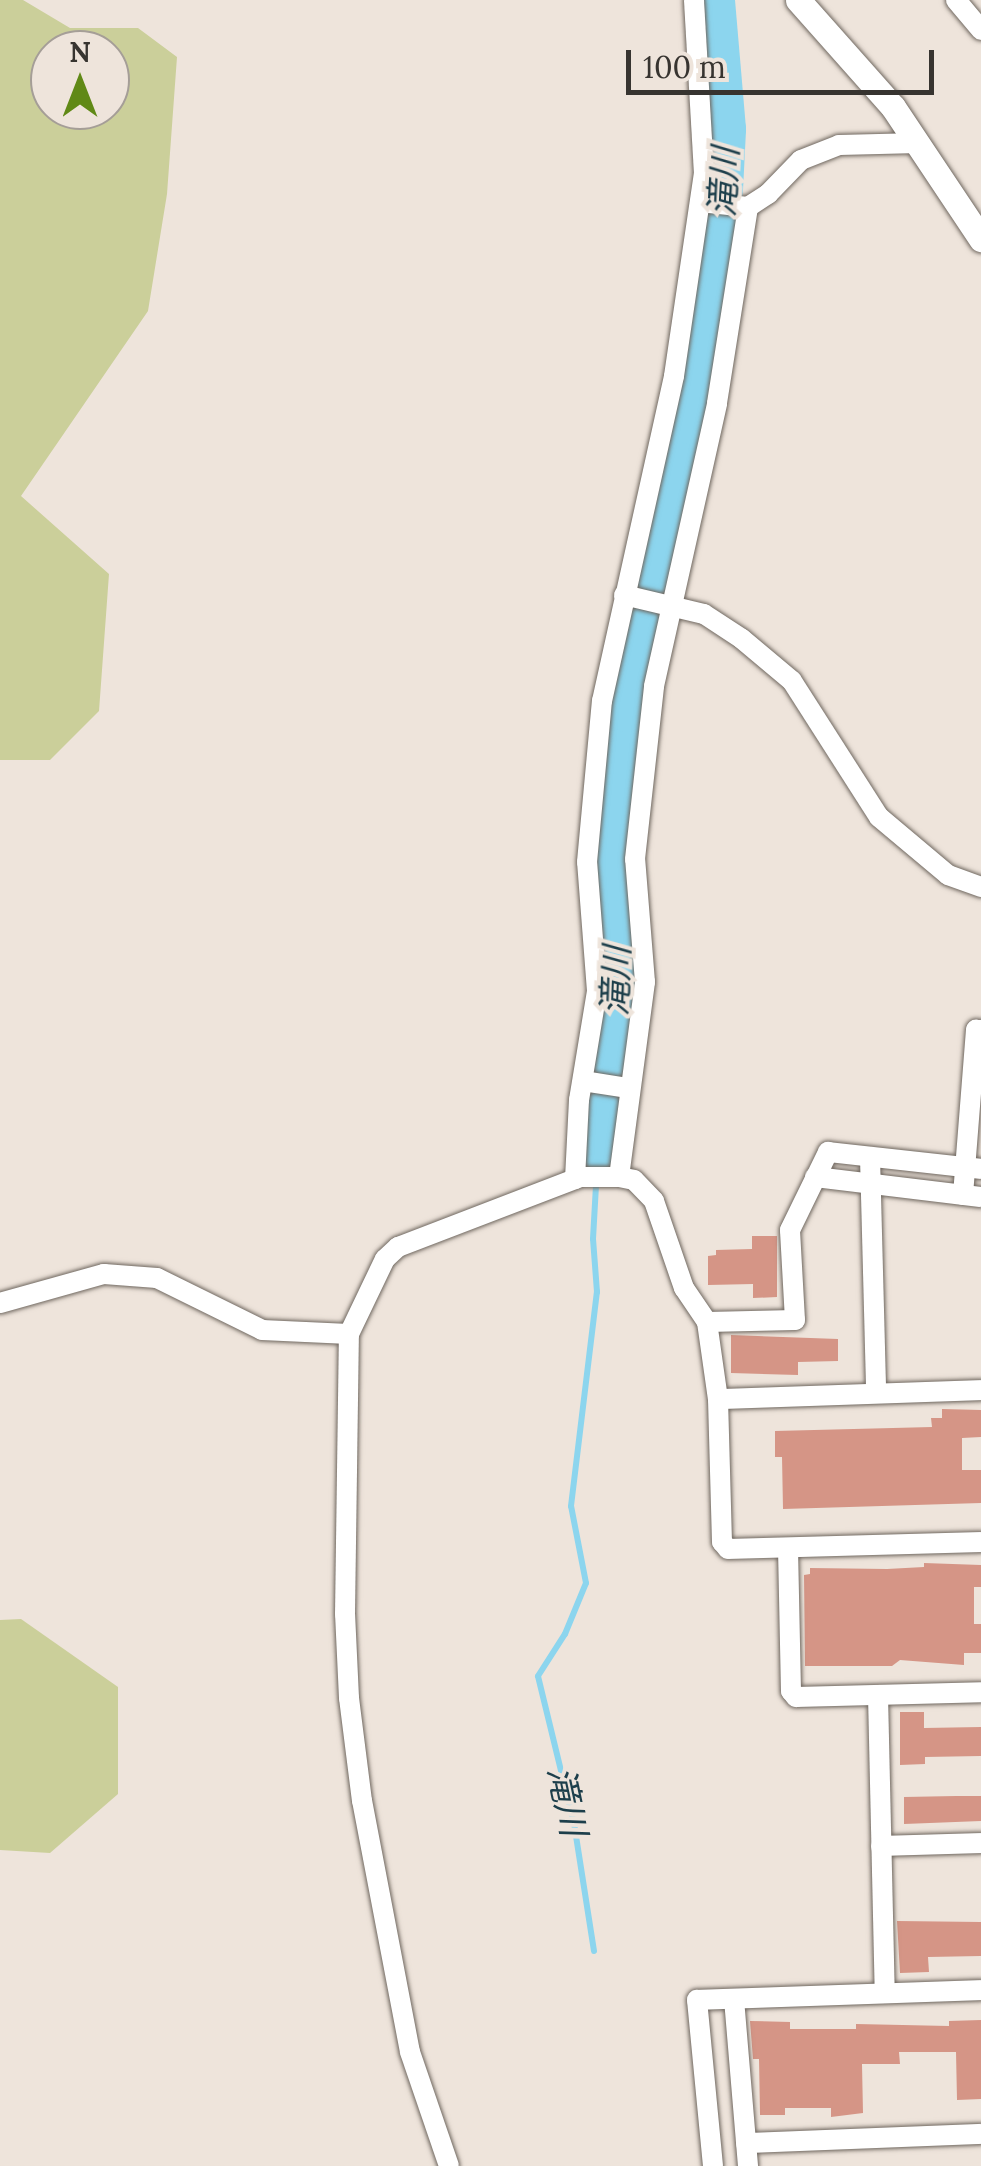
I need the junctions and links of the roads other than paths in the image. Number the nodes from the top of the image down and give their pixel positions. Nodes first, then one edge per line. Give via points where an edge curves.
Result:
1 (694, 0) edge
2 (956, 0) edge
3 (804, 2) edge
4 (981, 30) edge
5 (919, 143) junction
6 (700, 202) junction
7 (748, 207) junction
8 (981, 239) edge
9 (624, 595) junction
10 (672, 606) junction
11 (981, 887) edge
12 (979, 1024) edge
13 (582, 1081) junction
14 (628, 1088) junction
15 (870, 1157) junction
16 (973, 1168) edge
17 (582, 1176) junction
18 (620, 1176) junction
19 (815, 1177) junction
20 (870, 1184) junction
21 (972, 1196) edge
22 (0, 1303) edge
23 (707, 1322) junction
24 (349, 1334) junction
25 (981, 1390) edge
26 (876, 1392) junction
27 (718, 1399) junction
28 (981, 1542) edge
29 (788, 1548) junction
30 (981, 1692) edge
31 (878, 1695) junction
32 (981, 1843) edge
33 (881, 1846) junction
34 (981, 1990) edge
35 (885, 1993) junction
36 (734, 2000) junction
37 (981, 2134) edge
38 (746, 2142) junction
39 (449, 2166) edge
40 (713, 2166) edge
41 (748, 2166) edge

1 - 6 street via 704,141
2 - 4 street
3 - 5 street
5 - 7 street via 818,151
5 - 8 street
6 - 7 street
6 - 9 street via 672,390
7 - 10 street via 717,403
9 - 10 street
9 - 13 street via 602,701 587,862 598,992
10 - 11 street via 730,630 792,681 879,817 948,875
10 - 14 street via 654,686 635,859 645,982
12 - 16 street
13 - 14 street
13 - 17 street
14 - 18 street
15 - 16 street
15 - 19 street via 828,1152
15 - 20 street
16 - 21 street
17 - 18 street
17 - 24 street via 398,1248 376,1276
18 - 23 street via 634,1180 654,1201 684,1288
19 - 20 street
19 - 23 street via 790,1230 795,1320
20 - 21 street
20 - 26 street
22 - 24 street via 104,1274 157,1278 262,1330
23 - 27 street
24 - 39 street via 349,1698 410,2052
25 - 26 street
26 - 27 street
27 - 29 street via 722,1542 728,1549
28 - 29 street
29 - 31 street via 791,1690 796,1698
30 - 31 street
31 - 33 street
32 - 33 street
33 - 35 street
34 - 35 street
35 - 36 street
36 - 38 street
36 - 40 street via 697,2000
37 - 38 street
38 - 41 street

